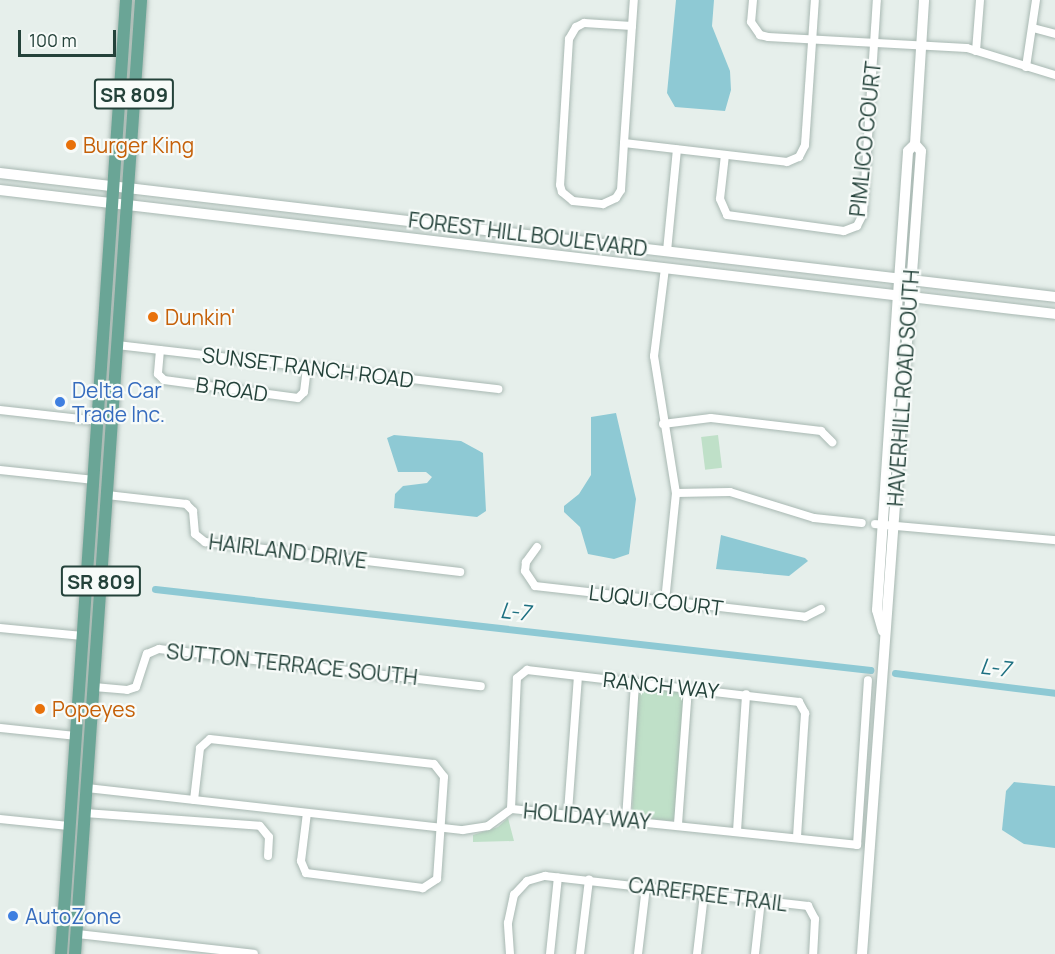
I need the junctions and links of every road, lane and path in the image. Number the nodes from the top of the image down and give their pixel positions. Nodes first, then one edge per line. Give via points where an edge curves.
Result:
1 (126, 0) edge
2 (634, 0) edge
3 (753, 0) edge
4 (815, 0) edge
5 (877, 0) edge
6 (924, 0) edge
7 (980, 0) edge
8 (1036, 0) edge
9 (139, 4) edge
10 (632, 26) junction
11 (1033, 28) junction
12 (1055, 34) edge
13 (812, 39) junction
14 (874, 42) junction
15 (921, 45) junction
16 (976, 51) junction
17 (1026, 67) junction
18 (1055, 75) edge
19 (624, 143) junction
20 (915, 144) junction
21 (677, 149) junction
22 (725, 154) junction
23 (0, 173) edge
24 (114, 186) junction
25 (128, 188) junction
26 (0, 190) edge
27 (113, 202) junction
28 (127, 204) junction
29 (326, 210) junction
30 (303, 224) junction
31 (446, 224) junction
32 (470, 227) junction
33 (425, 238) junction
34 (447, 240) junction
35 (668, 251) junction
36 (704, 255) junction
37 (629, 263) junction
38 (665, 268) junction
39 (899, 276) junction
40 (911, 278) junction
41 (898, 295) junction
42 (910, 296) junction
43 (1055, 297) edge
44 (1055, 314) edge
45 (117, 345) junction
46 (160, 350) junction
47 (308, 367) junction
48 (498, 389) dead end
49 (0, 410) edge
50 (663, 424) junction
51 (98, 425) junction
52 (832, 442) dead end
53 (0, 470) edge
54 (94, 480) junction
55 (676, 493) junction
56 (107, 495) junction
57 (862, 523) dead end
58 (884, 524) junction
59 (1055, 540) edge
60 (537, 547) dead end
61 (88, 567) junction
62 (460, 572) dead end
63 (665, 601) junction
64 (821, 609) dead end
65 (0, 628) edge
66 (83, 636) junction
67 (97, 640) junction
68 (81, 675) junction
69 (578, 675) junction
70 (868, 680) dead end
71 (635, 682) junction
72 (481, 686) dead end
73 (94, 687) junction
74 (688, 688) junction
75 (746, 694) junction
76 (0, 728) edge
77 (76, 736) junction
78 (90, 737) junction
79 (87, 785) junction
80 (194, 801) junction
81 (511, 809) junction
82 (568, 812) junction
83 (85, 813) junction
84 (307, 813) junction
85 (0, 819) edge
86 (626, 819) junction
87 (678, 824) junction
88 (69, 826) junction
89 (442, 828) junction
90 (737, 831) junction
91 (797, 838) junction
92 (68, 844) junction
93 (268, 856) dead end
94 (558, 877) junction
95 (589, 880) junction
96 (646, 887) junction
97 (704, 894) junction
98 (761, 900) junction
99 (77, 934) junction
100 (62, 949) edge
101 (70, 954) edge
102 (75, 954) edge
103 (254, 954) edge
104 (510, 954) edge
105 (550, 954) edge
106 (555, 954) edge
107 (580, 954) edge
108 (638, 954) edge
109 (697, 954) edge
110 (755, 954) edge
111 (813, 954) edge
112 (862, 954) edge

1 - 24 main road, SR 809
2 - 10 street
3 - 13 street via 751,22 760,35
4 - 13 street
5 - 14 street, PIMLICO COURT
6 - 15 main road, HAVERHILL ROAD SOUTH
7 - 16 street
8 - 11 street
9 - 25 main road, SR 809
10 - 19 street
10 - 19 street via 584,23 576,27 569,39 562,192 573,201 603,204 616,198 621,190
11 - 12 street
11 - 17 street
13 - 14 street
13 - 22 street via 802,154 787,162
14 - 15 street
14 - 22 street, PIMLICO COURT via 863,214 857,226 844,231 727,215 720,204
15 - 16 street
15 - 20 main road, HAVERHILL ROAD SOUTH
16 - 17 street
17 - 18 street
19 - 21 street
20 - 39 main road, HAVERHILL ROAD SOUTH via 908,151
20 - 40 main road, HAVERHILL ROAD SOUTH via 921,151
21 - 22 street
21 - 35 street
23 - 24 main road, FOREST HILL BOULEVARD
24 - 25 main road, FOREST HILL BOULEVARD
24 - 27 main road, SR 809
25 - 28 main road, SR 809
25 - 29 main road, FOREST HILL BOULEVARD
26 - 27 main road, FOREST HILL BOULEVARD
27 - 28 main road, FOREST HILL BOULEVARD
27 - 51 main road, SR 809
28 - 30 main road, FOREST HILL BOULEVARD
28 - 45 main road, SR 809
29 - 30 main road
29 - 31 main road, FOREST HILL BOULEVARD
30 - 33 main road, FOREST HILL BOULEVARD
31 - 32 main road, FOREST HILL BOULEVARD
31 - 33 main road
32 - 34 main road
32 - 35 main road, FOREST HILL BOULEVARD
33 - 34 main road, FOREST HILL BOULEVARD
34 - 37 main road, FOREST HILL BOULEVARD
35 - 36 main road, FOREST HILL BOULEVARD
35 - 37 main road via 648,261
36 - 38 main road via 676,260
36 - 39 main road, FOREST HILL BOULEVARD
37 - 38 main road, FOREST HILL BOULEVARD
38 - 41 main road, FOREST HILL BOULEVARD
38 - 50 street via 654,356
39 - 40 main road, FOREST HILL BOULEVARD
39 - 41 main road, HAVERHILL ROAD SOUTH
40 - 42 main road, HAVERHILL ROAD SOUTH
40 - 43 main road, FOREST HILL BOULEVARD
41 - 42 main road, FOREST HILL BOULEVARD
41 - 58 main road, HAVERHILL ROAD SOUTH
42 - 44 main road, FOREST HILL BOULEVARD
42 - 58 main road, HAVERHILL ROAD SOUTH
45 - 46 street, SUNSET RANCH ROAD
45 - 56 main road, SR 809
46 - 47 street, SUNSET RANCH ROAD
46 - 47 street, B ROAD via 158,374 164,380 298,398 304,392
47 - 48 street, SUNSET RANCH ROAD
49 - 51 street
50 - 52 street via 711,418 821,431
50 - 55 street
51 - 54 main road, SR 809
51 - 56 main road via 102,452 100,483
53 - 54 street
54 - 61 main road, SR 809
55 - 57 street via 730,492 814,518
55 - 63 street
56 - 62 street, HAIRLAND DRIVE via 186,504 193,511 195,534 205,542
56 - 67 main road, SR 809
58 - 59 street
58 - 112 main road, HAVERHILL ROAD SOUTH via 877,610 883,633
60 - 63 street, LUQUI COURT via 526,562 526,575 535,586
61 - 66 main road, SR 809
61 - 67 main road via 95,577 92,633
63 - 64 street, LUQUI COURT via 805,618
65 - 66 street
66 - 68 main road, SR 809
67 - 73 main road, SR 809
68 - 77 main road, SR 809
68 - 78 main road via 86,688 83,728
69 - 71 street, RANCH WAY
69 - 81 street, RANCH WAY via 527,670 519,675
69 - 82 street
70 - 91 street, HOLIDAY WAY via 857,845
71 - 74 street, RANCH WAY
71 - 86 street
72 - 73 street, SUTTON TERRACE SOUTH via 159,649 147,654 136,687
73 - 78 main road, SR 809
74 - 75 street, RANCH WAY
74 - 87 street
75 - 90 street
75 - 91 street, RANCH WAY via 795,700 803,705
76 - 77 street
77 - 79 main road via 84,745
77 - 88 main road, SR 809
78 - 79 main road, SR 809
79 - 80 street, HOLIDAY WAY
79 - 83 main road, SR 809
80 - 84 street, HOLIDAY WAY
80 - 89 street via 202,744 214,739 434,764 443,773
81 - 82 street, HOLIDAY WAY
81 - 89 street, HOLIDAY WAY via 478,829
82 - 86 street, HOLIDAY WAY
83 - 93 street via 260,826 269,837
83 - 99 main road, SR 809
84 - 89 street, HOLIDAY WAY
84 - 89 street via 301,861 306,873 423,888 437,879
85 - 88 street
86 - 87 street, HOLIDAY WAY
87 - 90 street, HOLIDAY WAY
88 - 92 main road, SR 809
90 - 91 street, HOLIDAY WAY
92 - 99 main road via 73,860 69,923
92 - 100 main road, SR 809
94 - 95 street, CAREFREE TRAIL
94 - 104 street, CAREFREE TRAIL via 536,877 517,891 508,923
94 - 105 street
95 - 96 street, CAREFREE TRAIL
95 - 107 street
96 - 97 street, CAREFREE TRAIL
96 - 108 street
97 - 98 street, CAREFREE TRAIL
97 - 109 street
98 - 110 street
98 - 111 street, CAREFREE TRAIL via 811,909 815,919
99 - 102 main road, SR 809
99 - 103 street
100 - 101 main road
105 - 106 street

